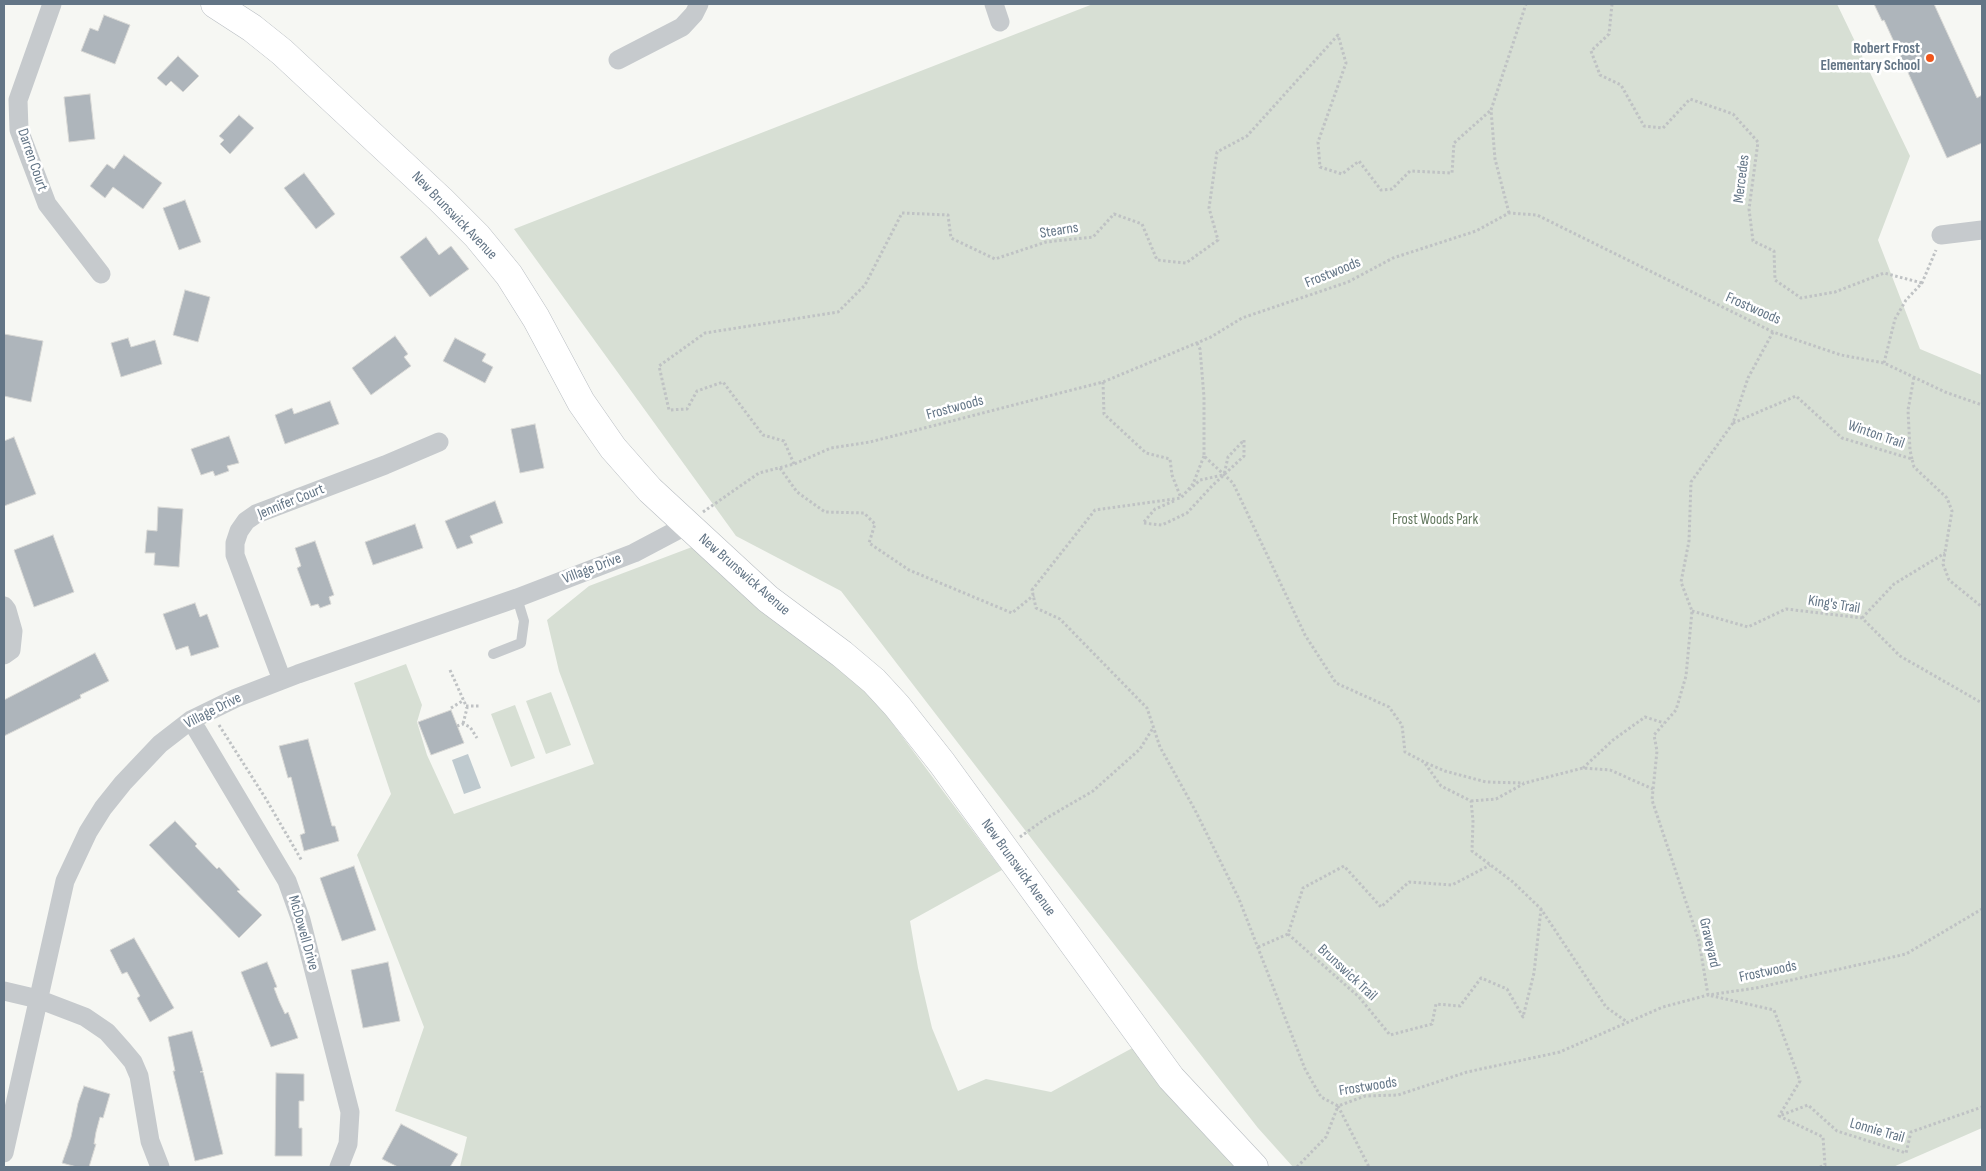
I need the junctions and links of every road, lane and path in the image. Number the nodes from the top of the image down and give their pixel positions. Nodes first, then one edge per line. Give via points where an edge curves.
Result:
1 (52, 4) edge
2 (215, 4) edge
3 (700, 4) edge
4 (994, 4) edge
5 (1526, 4) edge
6 (1612, 4) edge
7 (1000, 22) dead end
8 (618, 60) dead end
9 (1491, 110) junction
10 (1509, 213) junction
11 (1982, 230) edge
12 (1941, 236) joint
13 (101, 274) dead end
14 (1922, 284) junction
15 (1773, 332) junction
16 (1197, 343) junction
17 (1884, 363) junction
18 (1914, 377) junction
19 (1103, 382) junction
20 (1982, 405) edge
21 (1733, 423) junction
22 (439, 442) dead end
23 (1204, 456) junction
24 (1912, 459) junction
25 (794, 464) junction
26 (780, 468) junction
27 (1224, 474) junction
28 (1181, 498) junction
29 (687, 525) junction
30 (1945, 553) junction
31 (1034, 595) junction
32 (517, 598) junction
33 (4, 606) edge
34 (1982, 607) edge
35 (1692, 611) junction
36 (1862, 618) junction
37 (493, 654) dead end
38 (4, 655) edge
39 (450, 670) dead end
40 (282, 680) junction
41 (464, 700) junction
42 (1982, 703) edge
43 (466, 706) junction
44 (481, 706) dead end
45 (451, 708) dead end
46 (192, 720) junction
47 (218, 722) dead end
48 (1664, 723) junction
49 (463, 724) junction
50 (457, 726) dead end
51 (1154, 728) junction
52 (477, 738) dead end
53 (1424, 762) junction
54 (1583, 768) junction
55 (1524, 783) junction
56 (1654, 789) junction
57 (1471, 801) junction
58 (1008, 854) junction
59 (302, 861) dead end
60 (1490, 865) junction
61 (1541, 909) junction
62 (1982, 909) edge
63 (1288, 934) junction
64 (1258, 947) junction
65 (4, 991) edge
66 (1708, 994) junction
67 (38, 999) junction
68 (1628, 1022) junction
69 (1338, 1106) junction
70 (1982, 1107) edge
71 (1779, 1116) junction
72 (4, 1154) edge
73 (160, 1167) edge
74 (339, 1167) edge
75 (1254, 1167) edge
76 (1297, 1167) edge
77 (1369, 1167) edge
78 (1820, 1167) edge

1 - 13 street, Darren Court via 18,100 19,130 47,204
2 - 29 street, New Brunswick Avenue via 282,52 477,236 531,310 581,402 613,448
3 - 8 street via 682,27
4 - 7 street
5 - 9 path
6 - 14 path, Mercedes via 1609,34 1591,51 1600,75 1621,85 1644,126 1663,128 1690,99 1733,114 1758,142 1749,209 1753,241 1774,251 1775,280 1801,298 1835,292 1884,273
9 - 10 path via 1496,159
9 - 25 path, Stearns via 1454,144 1452,173 1410,171 1392,189 1381,190 1359,161 1342,174 1320,167 1318,142 1346,63 1338,35 1246,136 1217,152 1209,208 1218,240 1186,263 1157,260 1142,224 1114,214 1093,237 1046,242 995,259 951,238 948,216 902,213 865,285 838,312 705,334 659,366 670,410 687,409 697,391 723,382 764,435 784,441
10 - 15 path, Frostwoods via 1536,215
10 - 16 path, Frostwoods via 1476,231 1393,258 1348,282 1242,318
11 - 12 street
12 - 14 path
14 - 17 path via 1906,300 1895,319
15 - 17 path, Frostwoods via 1841,355
15 - 21 path via 1748,378
16 - 19 path, Frostwoods
16 - 23 path via 1204,397
17 - 18 path, Frostwoods
18 - 20 path, Frostwoods
18 - 24 path via 1908,410
19 - 25 path, Frostwoods via 870,442 831,448
19 - 28 path via 1104,414 1146,453 1170,459
21 - 24 path, Winton Trail via 1796,396 1842,438
21 - 35 path via 1691,482 1688,540 1681,582
22 - 40 street, Jennifer Court via 256,514 238,531 235,555
23 - 27 path
23 - 28 path via 1192,484
24 - 30 path, Winton Trail via 1914,467 1947,498 1952,511
25 - 26 path, Frostwoods
26 - 29 path, Frostwoods via 760,473 712,504
26 - 31 path via 797,492 824,512 864,513 875,524 869,544 910,570 1012,613
27 - 27 path via 1244,456 1244,440 1228,457
27 - 28 path via 1200,480
27 - 28 path via 1188,513 1162,525 1143,523 1155,509
27 - 53 path via 1233,483 1305,635 1336,683 1389,707 1402,725 1405,752
28 - 31 path, Frostwoods via 1095,510 1032,590
29 - 32 street, Village Drive via 634,553
29 - 58 street, New Brunswick Avenue via 768,599 874,681 942,763
30 - 34 path, Winton Trail via 1944,564 1949,580
30 - 36 path via 1894,584
31 - 51 path, Frostwoods via 1036,608 1060,618 1147,708
32 - 37 lane via 524,621 522,643
32 - 40 street, Village Drive
33 - 38 street via 13,632 11,650
35 - 36 path, King's Trail via 1748,627 1786,609
35 - 48 path, Graveyard via 1686,676 1676,710
36 - 42 path, King's Trail via 1900,656
39 - 41 path
40 - 46 street, Village Drive
41 - 43 path
41 - 45 path
43 - 44 path
43 - 49 path
46 - 67 street, Village Drive via 142,761 103,808 88,832 65,881
46 - 74 street, McDowell Drive via 287,881 301,920 350,1112 348,1144
47 - 59 path
48 - 54 path via 1646,717
48 - 56 path, Graveyard via 1654,735 1657,751
49 - 50 path
49 - 52 path via 470,726
51 - 58 path via 1140,749 1093,791 1018,838
51 - 64 path, Frostwoods via 1160,747 1239,899
53 - 55 path via 1486,782
53 - 57 path via 1440,786
54 - 55 path
54 - 56 path via 1610,770
55 - 57 path via 1496,799
56 - 66 path, Graveyard via 1652,800 1699,941
57 - 60 path via 1472,851
58 - 75 street, New Brunswick Avenue via 1171,1078
60 - 61 path
60 - 63 path via 1452,885 1409,882 1381,907 1344,866 1303,888
61 - 63 path, Brunswick Trail via 1534,973 1523,1017 1507,989 1481,978 1460,1006 1436,1004 1432,1024 1390,1035 1359,997
61 - 68 path via 1606,1007
62 - 66 path, Frostwoods via 1906,954 1756,988
63 - 64 path
64 - 69 path, Frostwoods via 1305,1069 1321,1097
65 - 67 street
66 - 68 path, Frostwoods via 1663,1007
66 - 71 path via 1774,1010 1800,1081
67 - 72 street, Village Drive
67 - 73 street via 85,1017 107,1032 132,1062 139,1076 150,1140
68 - 69 path, Frostwoods via 1560,1052 1467,1072 1398,1095 1365,1096
69 - 76 path via 1326,1137
69 - 77 path
70 - 71 path, Lonnie Trail via 1911,1132 1906,1154 1836,1131 1808,1106
71 - 78 path via 1824,1137 1825,1165

